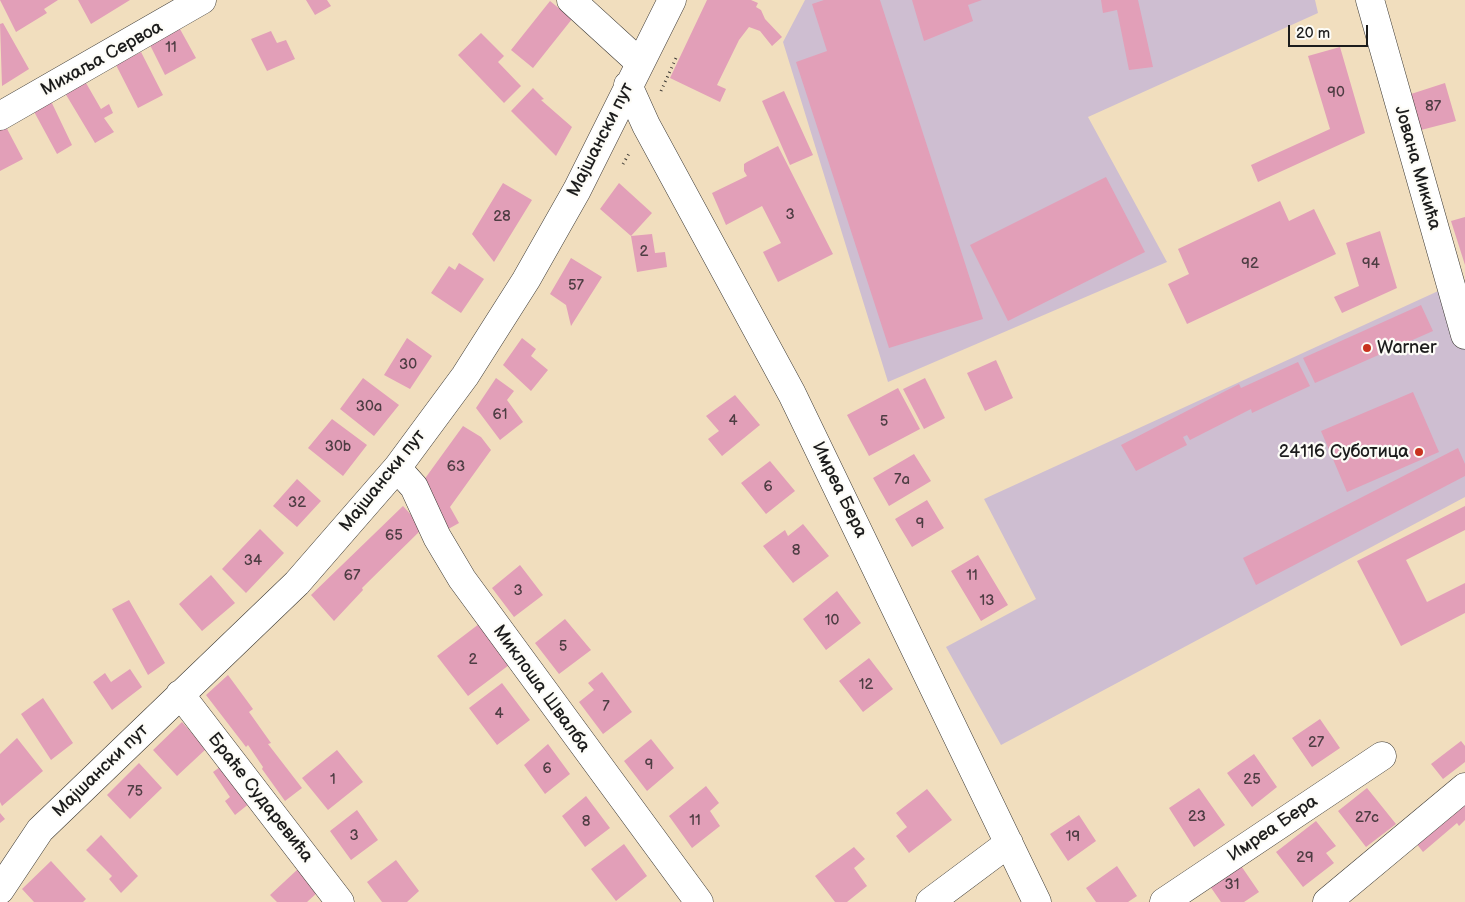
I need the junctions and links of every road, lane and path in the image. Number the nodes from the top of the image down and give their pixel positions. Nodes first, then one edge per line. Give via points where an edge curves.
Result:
1 (202, 0) edge
2 (571, 0) edge
3 (672, 0) edge
4 (1370, 0) edge
5 (634, 74) junction
6 (0, 116) edge
7 (1465, 335) edge
8 (397, 468) junction
9 (180, 694) junction
10 (1382, 756) dead end
11 (1465, 787) edge
12 (40, 830) junction
13 (1009, 843) junction
14 (0, 855) edge
15 (0, 890) edge
16 (340, 902) edge
17 (700, 902) edge
18 (930, 902) edge
19 (1037, 902) edge
20 (1164, 902) edge
21 (1327, 902) edge

1 - 6 street, Михаља Сервоа
2 - 5 street
3 - 5 street, Мајшански пут
4 - 7 street, Јована Микића
5 - 8 street, Мајшански пут via 577,190 526,280 465,376
5 - 13 street, Имреа Бера via 646,125 792,394
8 - 9 street, Мајшански пут via 297,583
8 - 17 street, Миклоша Швалба via 414,487 437,537 462,579
9 - 12 street, Мајшански пут
9 - 16 street, Браће Сударевића
10 - 20 street, Имреа Бера
11 - 21 street
12 - 14 street
12 - 15 street, Мајшански пут
13 - 18 street
13 - 19 street, Имреа Бера

